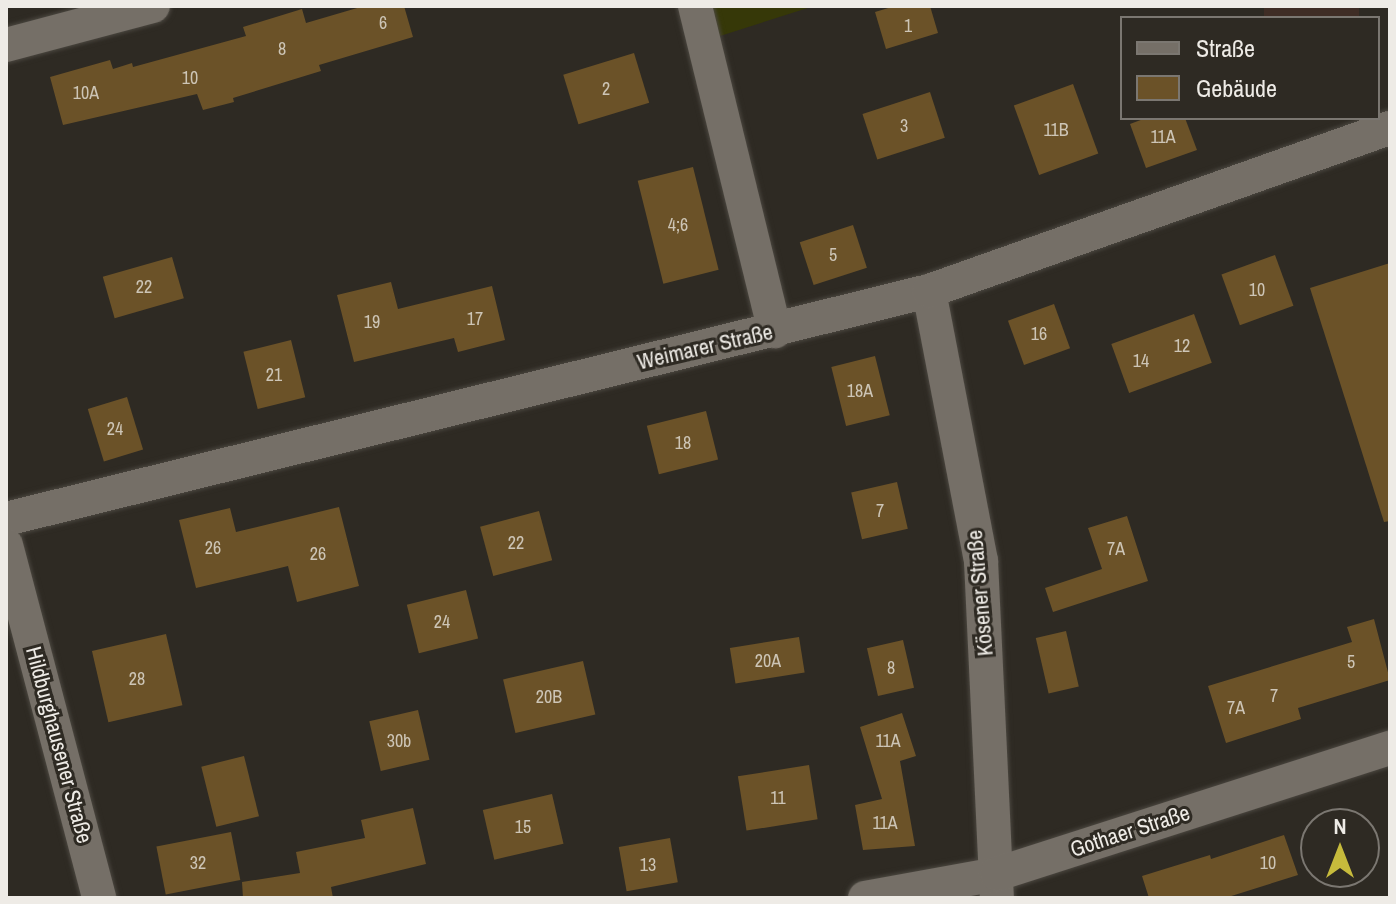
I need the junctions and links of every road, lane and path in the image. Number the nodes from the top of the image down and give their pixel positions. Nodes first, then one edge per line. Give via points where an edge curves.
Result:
1 (153, 6) edge
2 (695, 6) edge
3 (6, 45) edge
4 (1390, 128) edge
5 (929, 291) junction
6 (775, 331) junction
7 (6, 519) edge
8 (6, 545) edge
9 (1390, 748) edge
10 (997, 886) edge
11 (99, 898) edge
12 (865, 898) edge

1 - 3 street
2 - 6 street
4 - 5 street, Weimarer Straße
5 - 6 street, Weimarer Straße
5 - 10 street, Kösener Straße via 981,561
6 - 7 street, Weimarer Straße
8 - 11 street, Hildburghausener Straße
9 - 10 street, Gothaer Straße
10 - 12 street, Gothaer Straße

